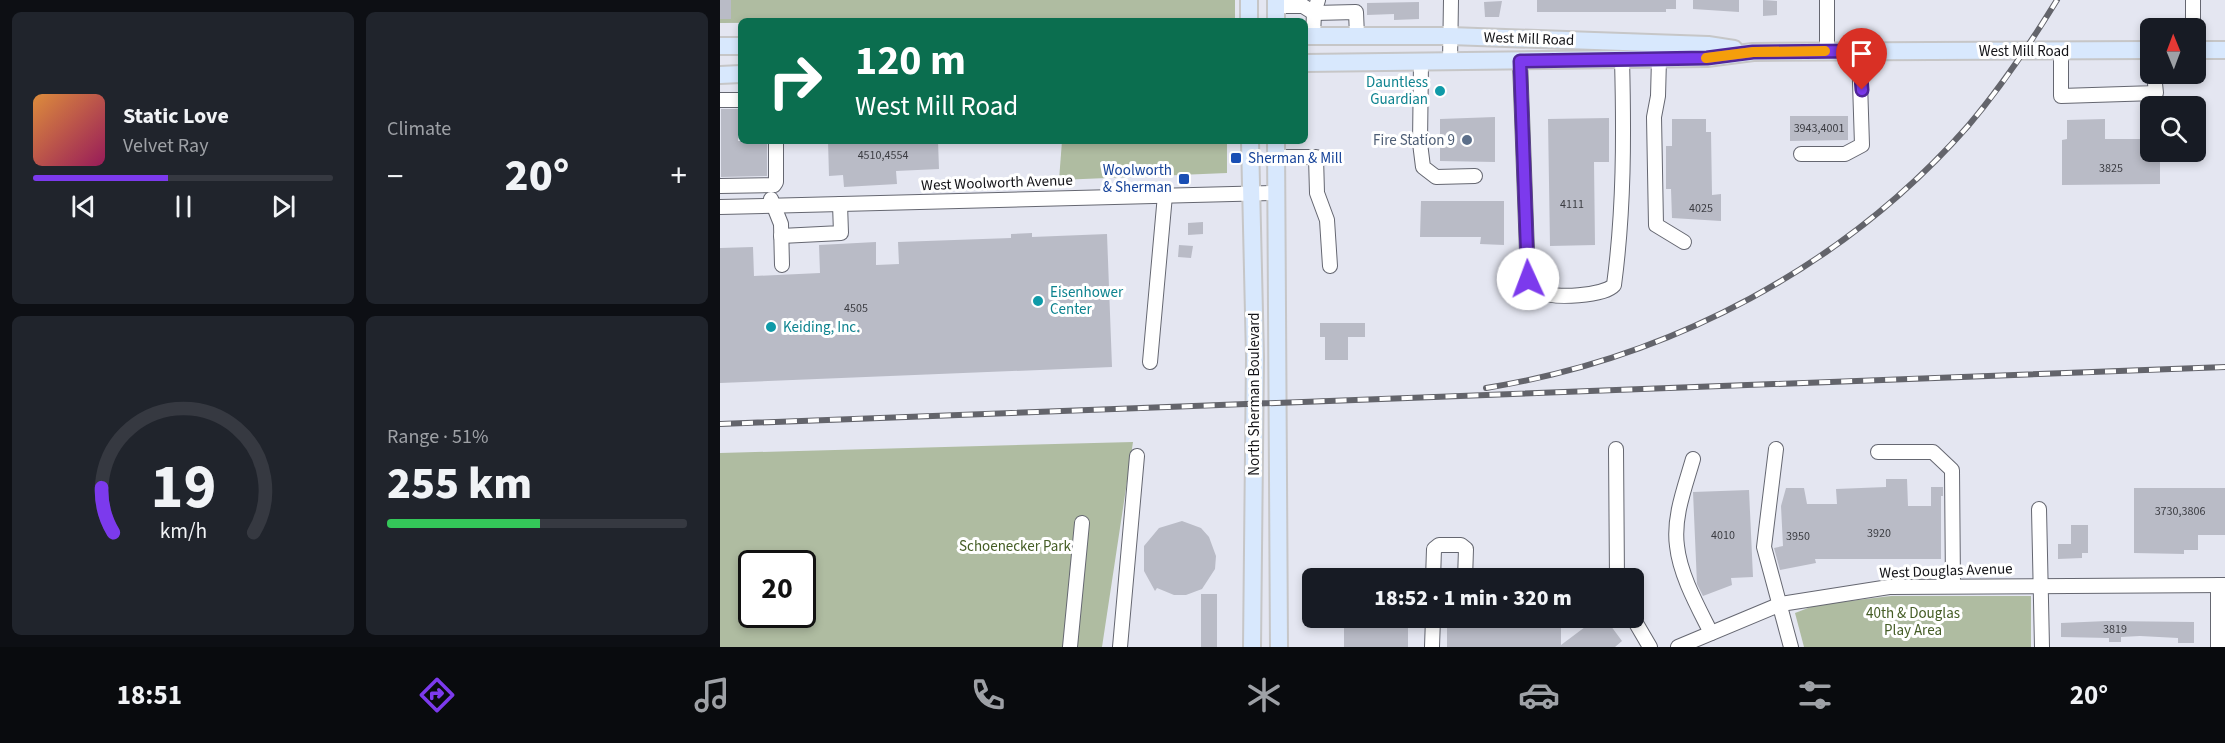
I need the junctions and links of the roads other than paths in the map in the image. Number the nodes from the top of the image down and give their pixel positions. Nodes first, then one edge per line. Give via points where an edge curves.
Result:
1 (1249, 0) edge
2 (1451, 0) edge
3 (1827, 0) edge
4 (2193, 0) edge
5 (1317, 3) edge
6 (1276, 9) edge
7 (1249, 18) edge
8 (2193, 18) edge
9 (1309, 36) edge
10 (1357, 36) junction
11 (1450, 36) junction
12 (720, 46) edge
13 (738, 46) edge
14 (2206, 50) edge
15 (2225, 50) edge
16 (1827, 51) junction
17 (1859, 51) junction
18 (2061, 51) junction
19 (1753, 52) junction
20 (2140, 52) edge
21 (1659, 59) junction
22 (1622, 60) junction
23 (1520, 61) junction
24 (1421, 62) junction
25 (1450, 62) junction
26 (1308, 63) edge
27 (738, 74) edge
28 (720, 75) edge
29 (2155, 84) edge
30 (720, 100) edge
31 (738, 100) edge
32 (776, 144) edge
33 (1250, 144) edge
34 (1276, 149) edge
35 (1801, 154) dead end
36 (1476, 176) dead end
37 (768, 185) junction
38 (720, 186) edge
39 (1249, 193) junction
40 (1276, 193) junction
41 (1165, 195) junction
42 (840, 204) junction
43 (773, 206) junction
44 (720, 207) edge
45 (781, 236) junction
46 (1684, 242) dead end
47 (782, 265) dead end
48 (1330, 266) dead end
49 (1150, 362) dead end
50 (1616, 449) dead end
51 (1776, 449) dead end
52 (1878, 452) dead end
53 (1137, 456) dead end
54 (1694, 459) dead end
55 (2039, 509) dead end
56 (1082, 523) dead end
57 (1434, 568) edge
58 (1466, 568) edge
59 (1617, 568) edge
60 (2042, 585) junction
61 (2222, 585) edge
62 (1953, 586) junction
63 (1781, 604) junction
64 (1433, 628) edge
65 (1639, 628) edge
66 (1711, 633) junction
67 (1070, 647) edge
68 (1120, 647) edge
69 (1252, 647) edge
70 (1280, 647) edge
71 (1432, 647) edge
72 (1650, 647) edge
73 (1678, 647) edge
74 (1791, 647) edge
75 (2042, 647) edge
76 (2218, 647) edge

1 - 7 main road
2 - 11 street
3 - 16 street
4 - 8 street
5 - 6 street
5 - 9 street
5 - 10 street via 1356,12
9 - 10 main road, West Mill Road
10 - 11 main road, West Mill Road
11 - 19 main road, West Mill Road via 1708,45
11 - 25 street
12 - 13 main road
14 - 15 main road
16 - 17 main road, West Mill Road
16 - 19 main road, West Mill Road
17 - 18 main road, West Mill Road
17 - 35 street via 1863,145 1845,154
18 - 20 main road, West Mill Road
18 - 29 street via 2061,96 2156,93
19 - 21 main road, West Mill Road
21 - 22 main road, West Mill Road
21 - 46 street via 1659,96 1654,117 1656,225
22 - 23 main road, West Mill Road
22 - 23 street via 1624,155 1618,254 1614,285 1595,295 1545,294 1528,279
23 - 25 main road, West Mill Road
24 - 25 main road, West Mill Road
24 - 26 main road, West Mill Road
24 - 36 street via 1423,167 1436,177
27 - 28 main road
30 - 31 street
32 - 37 street via 776,182
33 - 39 main road, North Sherman Boulevard
34 - 40 main road, North Sherman Boulevard
34 - 48 street via 1316,157 1317,193 1328,220
37 - 38 street
37 - 43 street
39 - 40 street, West Woolworth Avenue
39 - 41 street, West Woolworth Avenue
39 - 69 main road, North Sherman Boulevard via 1256,357
40 - 70 main road, North Sherman Boulevard
41 - 42 street, West Woolworth Avenue
41 - 49 street
42 - 43 street, West Woolworth Avenue
42 - 45 street via 841,233
43 - 44 street, West Woolworth Avenue
43 - 45 street via 781,224
45 - 47 street
50 - 59 street
51 - 63 street via 1764,548
52 - 62 street via 1933,452 1952,470
53 - 68 street
54 - 66 street via 1678,515 1677,547
55 - 60 street
56 - 67 street
57 - 58 street via 1434,549 1439,544 1461,545 1466,549
60 - 61 street, West Douglas Avenue
60 - 62 street, West Douglas Avenue
60 - 75 street
61 - 76 street
62 - 63 street, West Douglas Avenue via 1889,587
63 - 66 street, West Douglas Avenue
63 - 74 street
64 - 71 street
65 - 72 street
66 - 73 street, West Douglas Avenue

